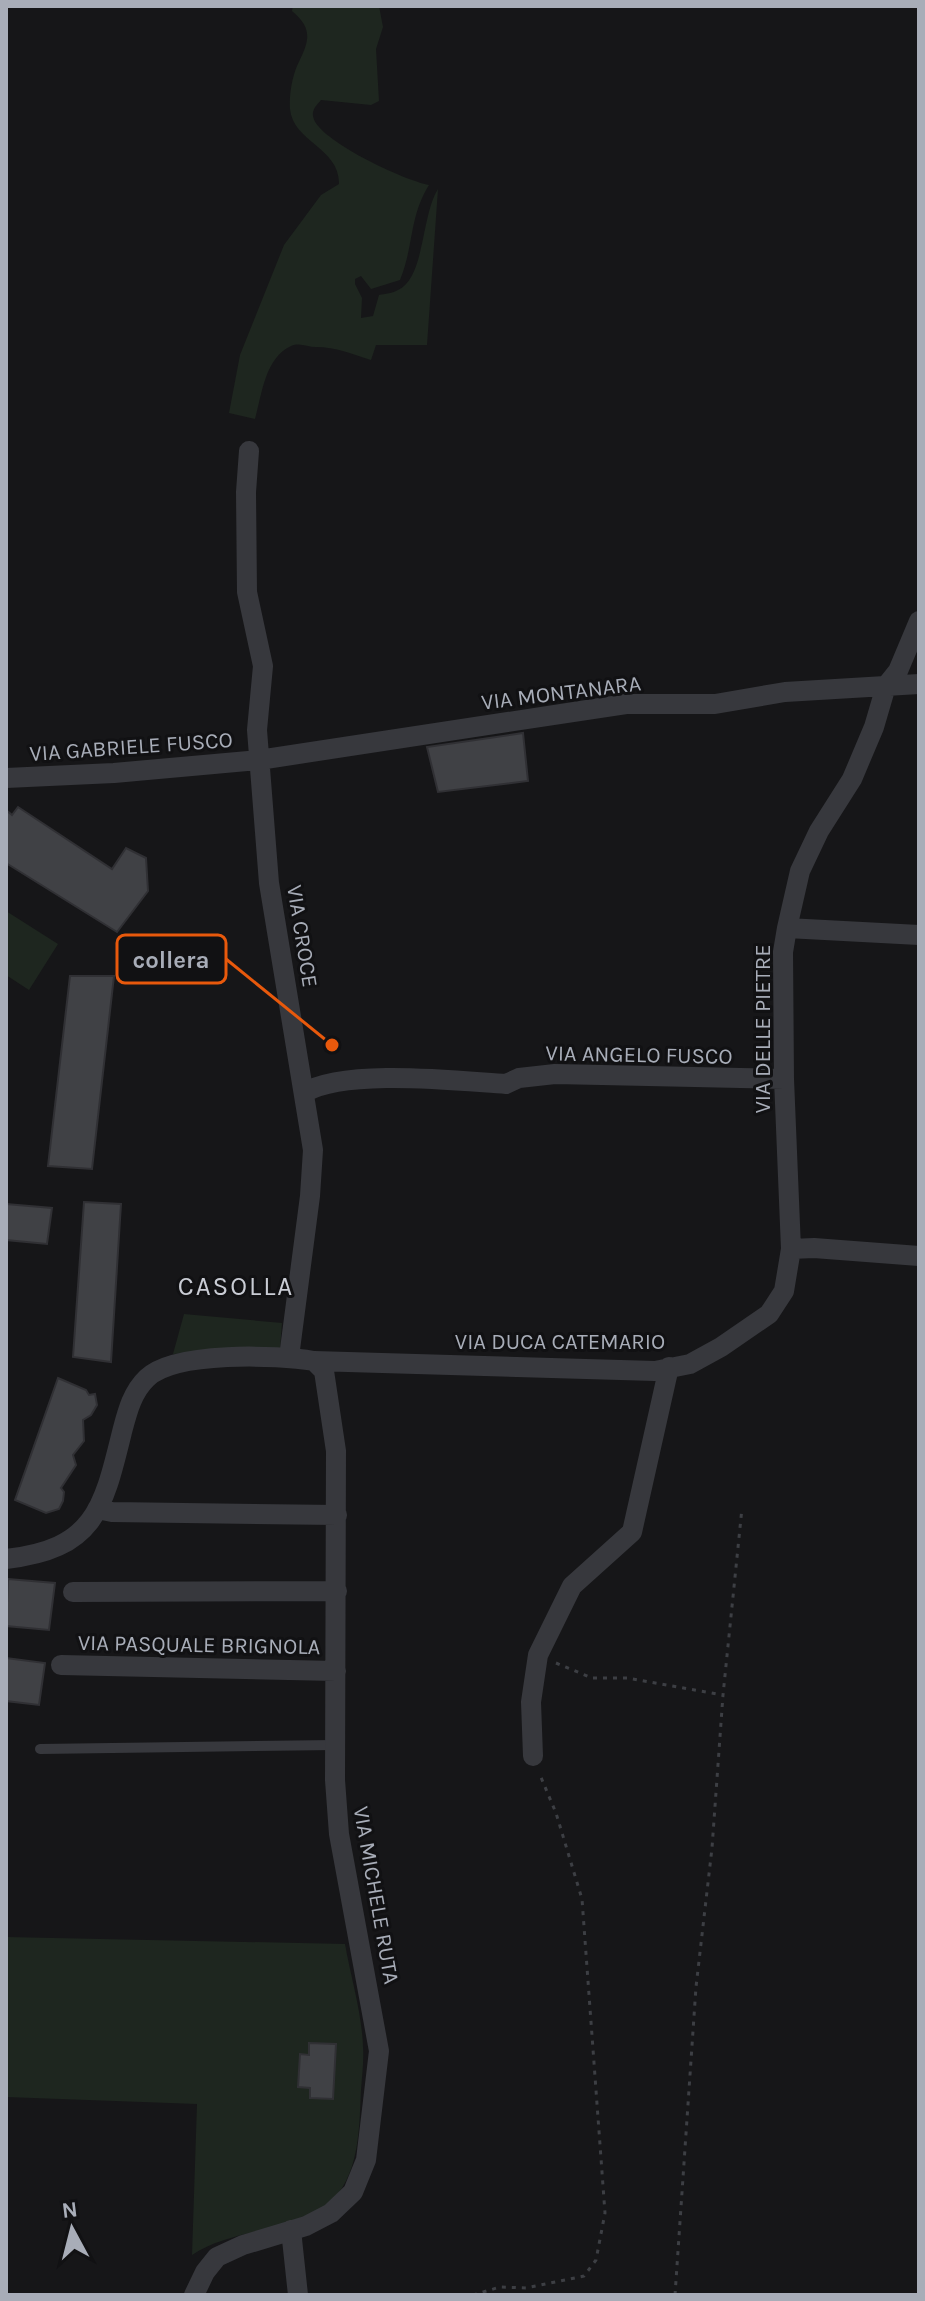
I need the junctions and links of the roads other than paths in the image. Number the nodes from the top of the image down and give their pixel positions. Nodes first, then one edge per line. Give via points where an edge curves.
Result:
1 (249, 451) dead end
2 (919, 621) edge
3 (919, 684) edge
4 (886, 686) junction
5 (259, 760) junction
6 (6, 778) edge
7 (787, 928) junction
8 (919, 935) edge
9 (784, 1079) junction
10 (304, 1093) junction
11 (791, 1249) junction
12 (919, 1256) edge
13 (289, 1357) junction
14 (314, 1361) junction
15 (669, 1367) junction
16 (97, 1509) junction
17 (337, 1515) junction
18 (6, 1559) edge
19 (337, 1591) junction
20 (73, 1592) dead end
21 (61, 1665) dead end
22 (336, 1671) junction
23 (335, 1745) junction
24 (40, 1749) dead end
25 (533, 1756) road end
26 (291, 2230) junction
27 (194, 2295) edge
28 (298, 2295) edge

1 - 5 street, VIA CROCE via 247,592 263,666
2 - 4 street, VIA DELLE PIETRE
3 - 4 street, VIA MONTANARA
4 - 5 street, VIA MONTANARA via 785,692 715,704 626,704
4 - 7 street, VIA DELLE PIETRE via 852,779 800,871
5 - 6 street, VIA GABRIELE FUSCO
5 - 10 street, VIA CROCE via 269,883
7 - 8 street
7 - 9 street, VIA DELLE PIETRE
9 - 10 street, VIA ANGELO FUSCO via 555,1074 506,1084 358,1079
9 - 11 street, VIA DELLE PIETRE
10 - 13 street, VIA CROCE via 313,1150
11 - 12 street
11 - 15 street, VIA DUCA CATEMARIO via 784,1291 769,1314 690,1364
13 - 14 street, VIA DUCA CATEMARIO
13 - 16 street, VIA DUCA CATEMARIO via 182,1361 147,1377 133,1395 109,1488
14 - 15 street, VIA DUCA CATEMARIO via 655,1371
14 - 17 street, VIA MICHELE RUTA via 324,1371 336,1451
15 - 25 street via 632,1532 572,1586 538,1655 531,1702
16 - 17 street
16 - 18 street, VIA DUCA CATEMARIO via 90,1523 60,1547
17 - 19 street, VIA MICHELE RUTA
19 - 20 street
19 - 22 street, VIA MICHELE RUTA
21 - 22 street, VIA PASQUALE BRIGNOLA
22 - 23 street, VIA MICHELE RUTA
23 - 24 lane
23 - 26 street, VIA MICHELE RUTA via 339,1834 379,2051 366,2160 353,2192 331,2213
26 - 27 street, VIA MICHELE RUTA via 217,2257
26 - 28 street

